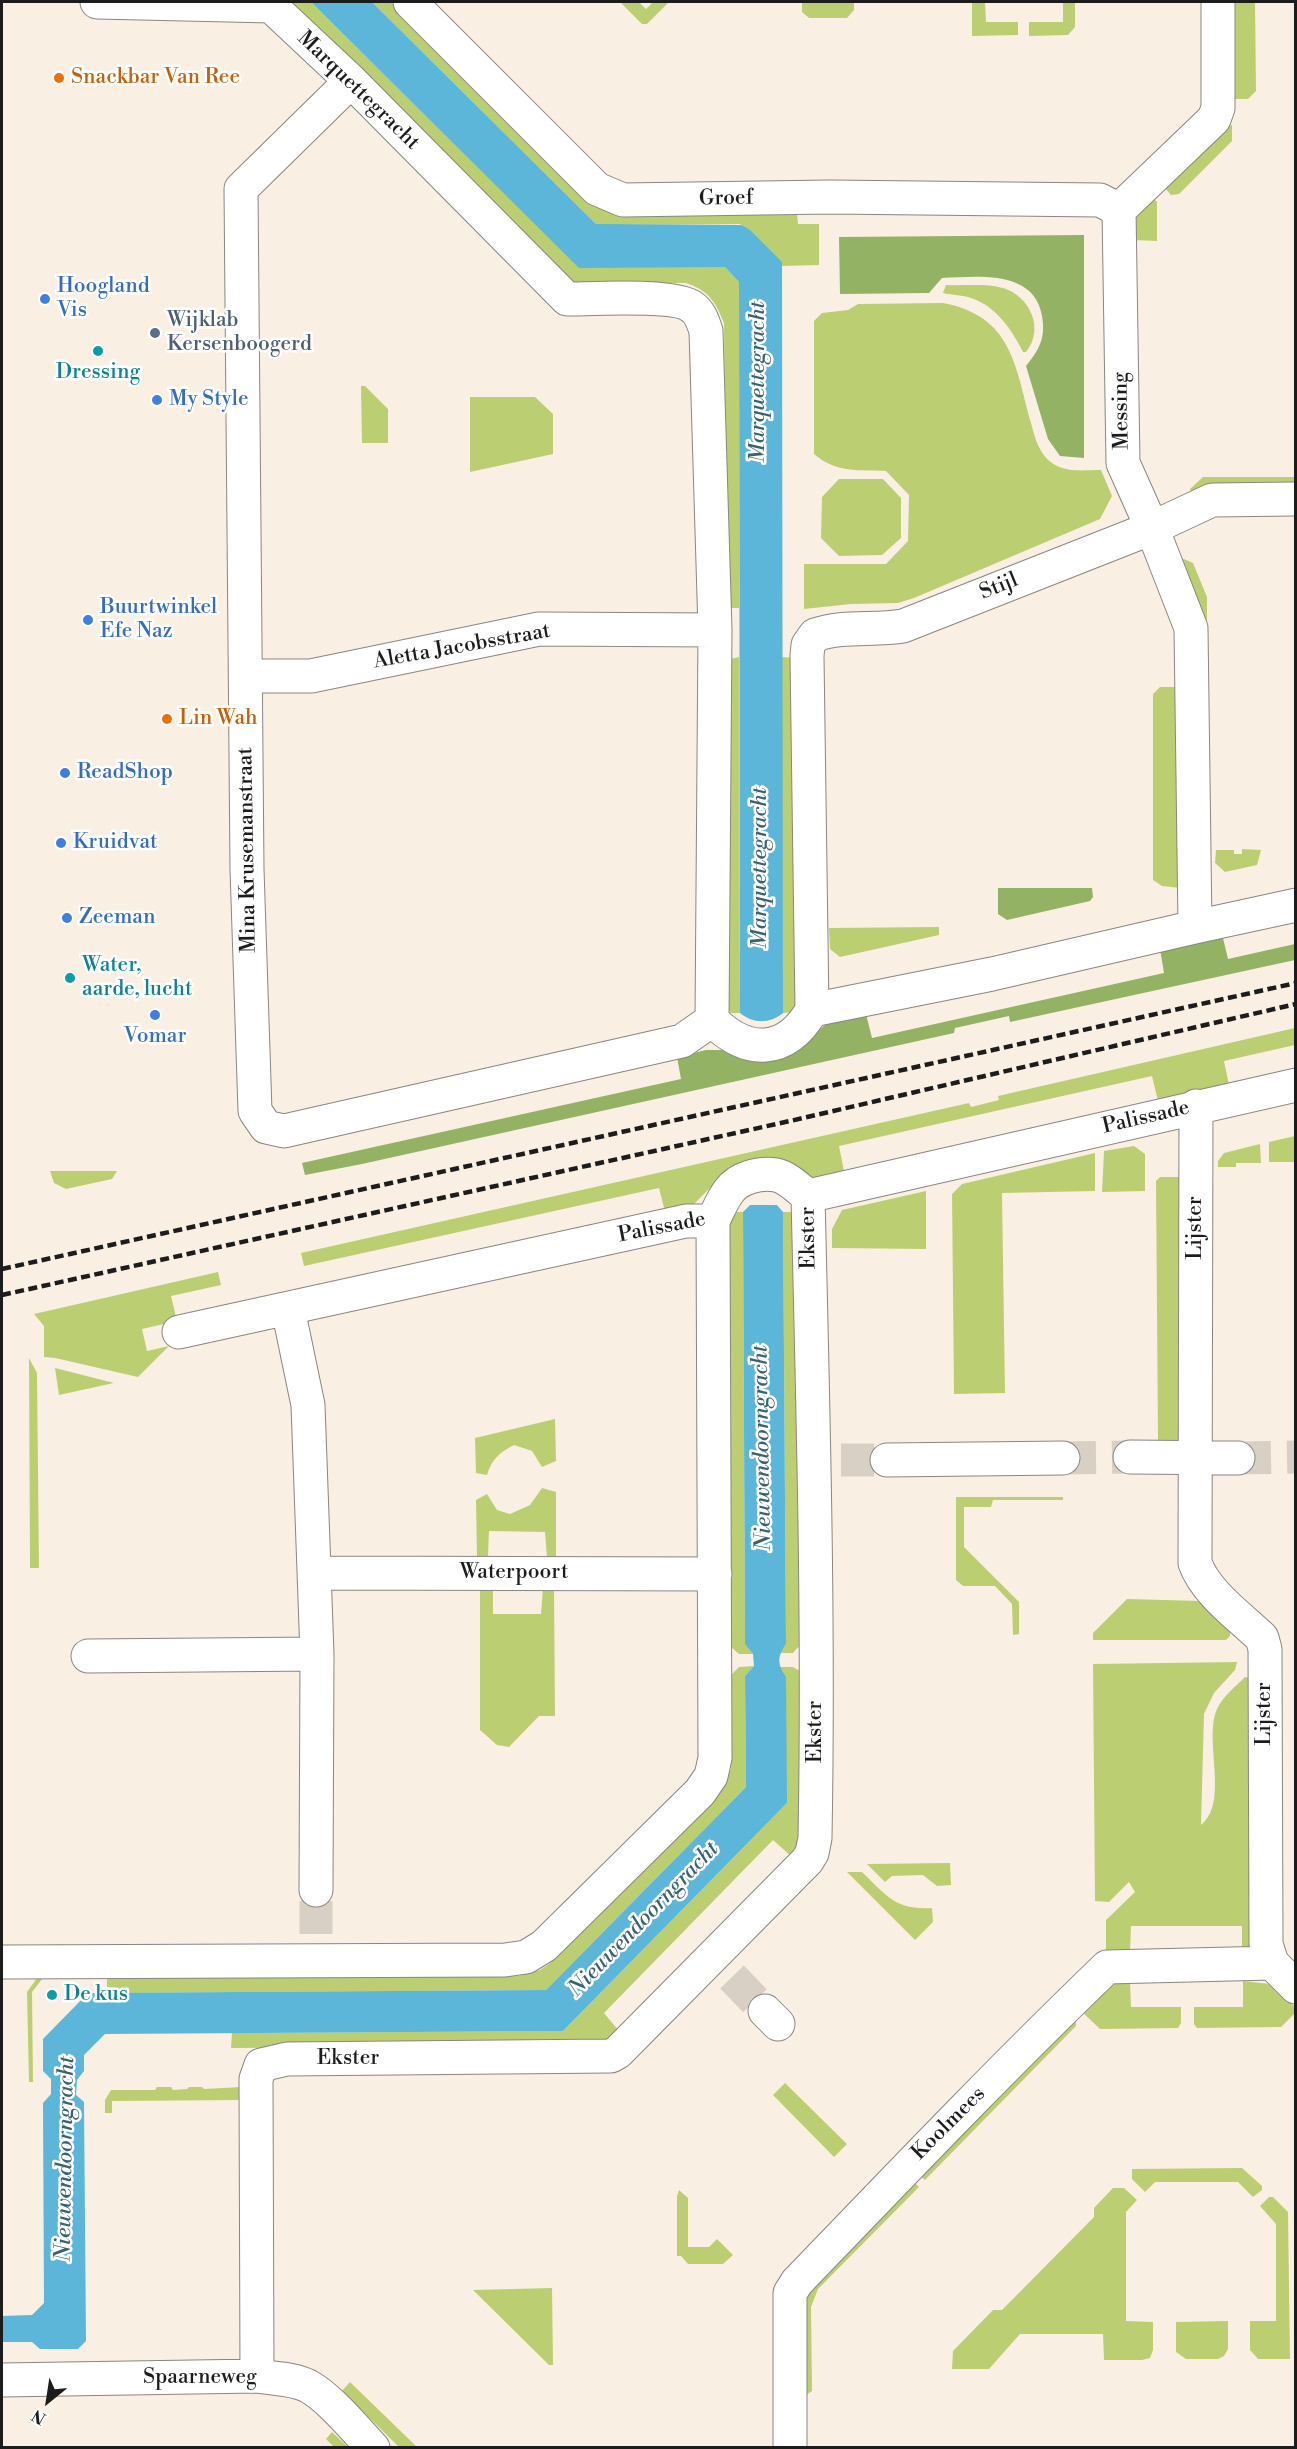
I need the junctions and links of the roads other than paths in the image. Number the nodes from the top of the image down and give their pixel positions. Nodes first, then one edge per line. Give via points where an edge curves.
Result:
1 (97, 2) edge
2 (410, 2) edge
3 (1218, 2) edge
4 (351, 81) junction
5 (1119, 210) junction
6 (1296, 499) edge
7 (1152, 528) junction
8 (715, 630) junction
9 (246, 676) junction
10 (1296, 905) edge
11 (1195, 927) junction
12 (812, 1010) junction
13 (712, 1020) junction
14 (1296, 1085) edge
15 (1196, 1106) junction
16 (808, 1196) junction
17 (713, 1221) junction
18 (288, 1309) junction
19 (179, 1332) dead end
20 (1130, 1457) tunnel mouth
21 (1063, 1458) tunnel mouth
22 (1196, 1458) junction
23 (1238, 1458) tunnel mouth
24 (887, 1460) tunnel mouth
25 (314, 1573) junction
26 (715, 1574) junction
27 (317, 1654) junction
28 (88, 1656) dead end
29 (316, 1890) tunnel mouth
30 (2, 1962) edge
31 (1272, 1963) junction
32 (1296, 1987) edge
33 (257, 2376) junction
34 (2, 2380) edge
35 (373, 2448) edge
36 (790, 2448) edge

1 - 4 street, Marquettegracht via 271,6
2 - 5 street, Groef via 597,189 623,200 1100,200
3 - 5 street via 1218,108 1214,119
4 - 8 street, Marquettegracht via 567,299 674,300 694,308 702,319 706,331
4 - 9 street, Mina Krusemanstraat via 241,189
5 - 7 street, Messing via 1123,463
6 - 7 street via 1212,500
7 - 11 street via 1191,628
7 - 12 street, Stijl via 903,626 839,629 815,635 807,656
8 - 9 street, Aletta Jacobsstraat via 539,629 311,676
8 - 13 street, Marquettegracht
9 - 13 street, Mina Krusemanstraat via 254,1101 255,1111 266,1127 284,1131 682,1041
10 - 11 street
11 - 12 street via 992,975
12 - 13 street via 791,1038 773,1044 760,1045 727,1035
14 - 15 street, Palissade
15 - 16 street, Palissade
15 - 22 street, Lijster
16 - 17 street, Palissade via 776,1175 749,1177 729,1190
16 - 33 street, Ekster via 828,1460 812,1853 720,1969 610,2056 287,2059 261,2065 256,2079
17 - 18 street, Palissade via 686,1221
17 - 26 street
18 - 19 street, Palissade
18 - 25 street via 308,1405
20 - 22 street
21 - 24 street
22 - 23 street
22 - 31 street, Lijster via 1197,1569 1262,1638 1265,1649 1266,1944
25 - 26 street, Waterpoort
25 - 27 street
26 - 30 street via 716,1758 711,1776 700,1792 544,1946 526,1957 505,1960 316,1947
27 - 28 street
27 - 29 street
31 - 32 street
31 - 36 street, Koolmees via 1107,1967 1017,2056 792,2290
33 - 34 street, Spaarneweg
33 - 35 street, Spaarneweg via 309,2387

